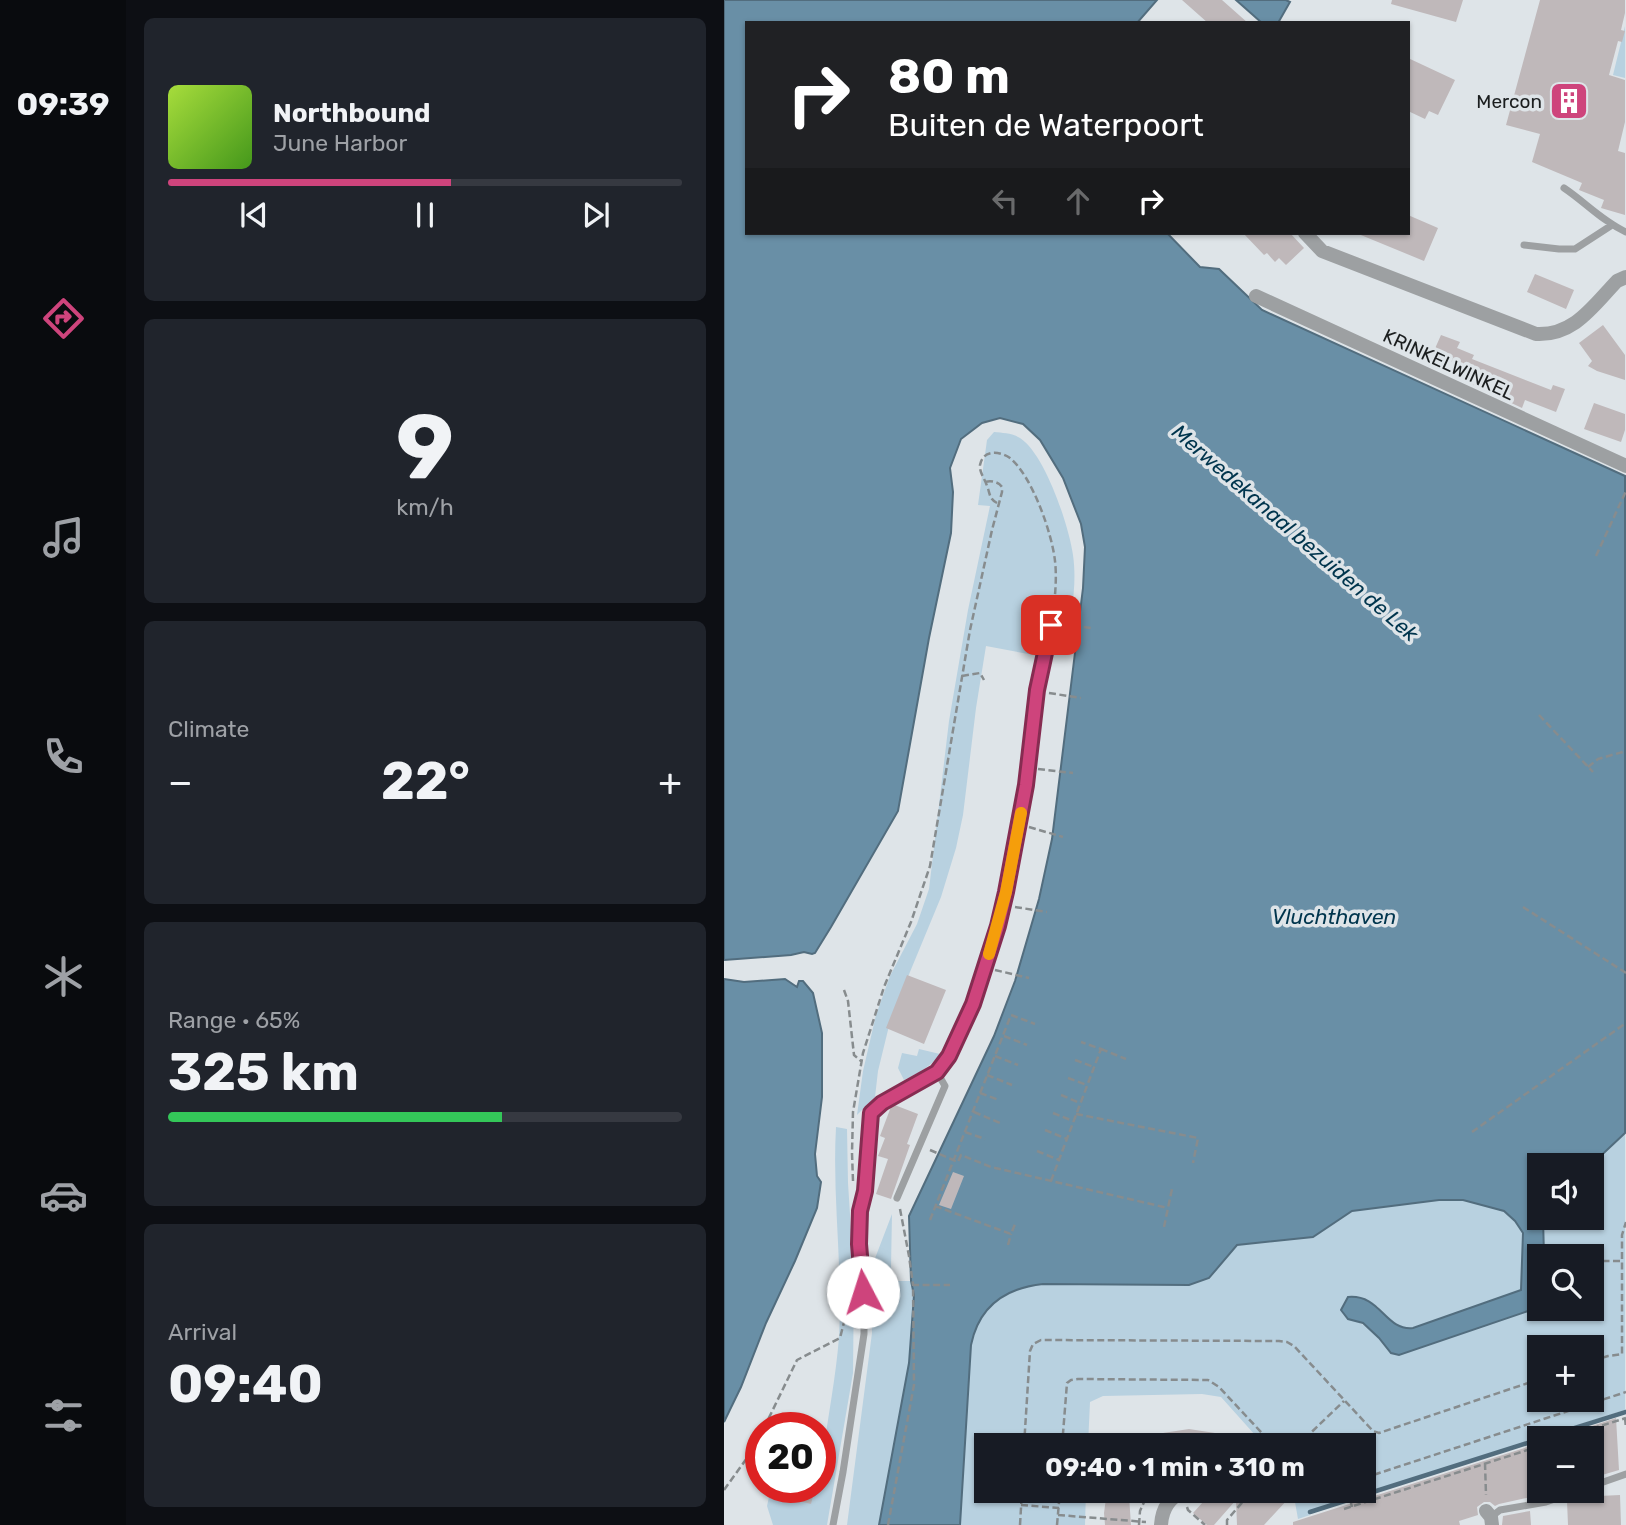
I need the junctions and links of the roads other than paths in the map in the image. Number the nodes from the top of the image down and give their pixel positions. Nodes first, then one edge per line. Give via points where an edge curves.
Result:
1 (1564, 188) dead end
2 (1612, 225) junction
3 (1625, 232) edge
4 (1306, 235) edge
5 (1524, 244) dead end
6 (1625, 277) edge
7 (1256, 296) dead end
8 (1625, 466) edge
9 (1051, 625) road end
10 (937, 1072) junction
11 (898, 1201) road end
12 (1625, 1474) edge
13 (1604, 1482) edge
14 (1168, 1503) edge
15 (1540, 1503) edge
16 (1490, 1518) edge
17 (1161, 1524) edge
18 (833, 1525) edge

1 - 2 lane
2 - 3 lane
2 - 5 lane via 1575,248
4 - 6 street via 1322,251 1536,334 1574,325
7 - 8 street, KRINKELWINKEL
9 - 10 lane via 1037,690 1023,806 998,926 973,1004
10 - 11 lane via 944,1086
10 - 18 lane via 871,1113 860,1211 864,1334
12 - 13 lane
14 - 17 street
15 - 16 lane via 1500,1510

